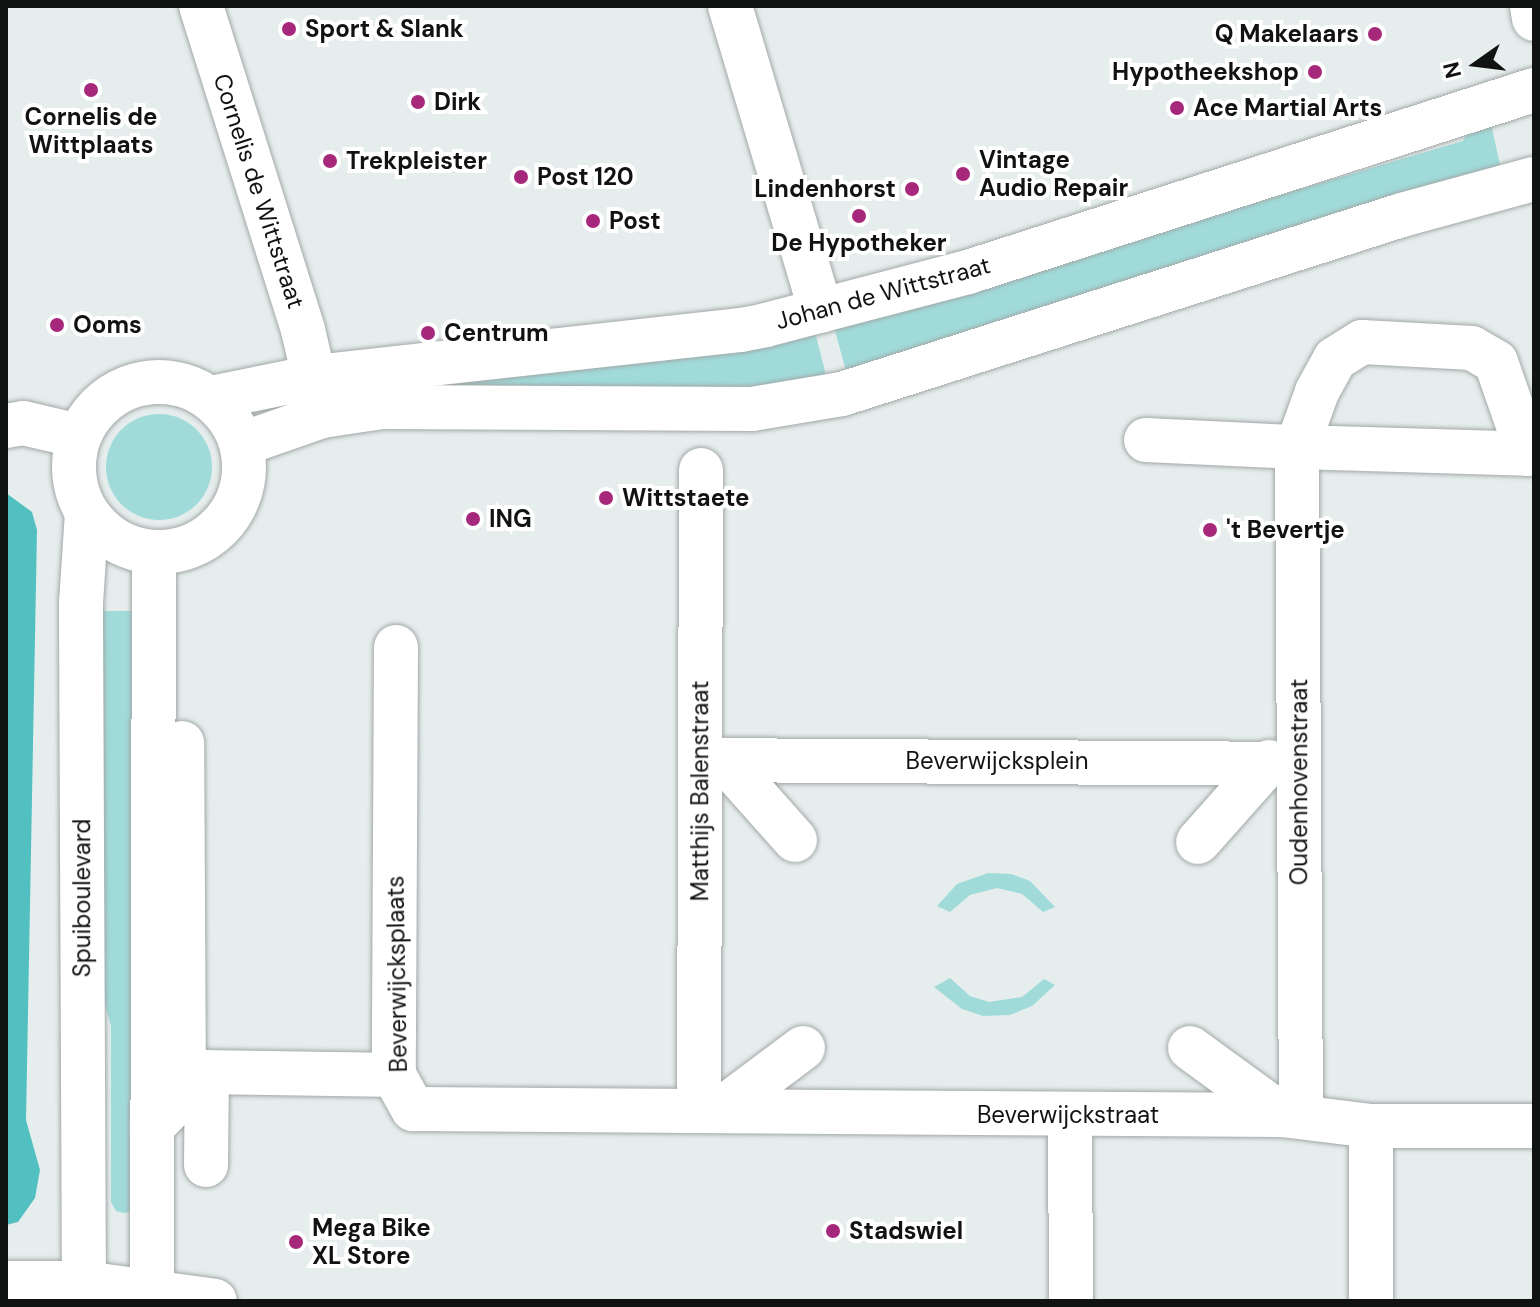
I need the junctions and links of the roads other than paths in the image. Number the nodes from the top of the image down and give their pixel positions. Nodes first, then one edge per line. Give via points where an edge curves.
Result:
1 (201, 6) edge
2 (730, 6) edge
3 (1532, 6) edge
4 (1534, 19) edge
5 (1534, 90) edge
6 (1534, 179) edge
7 (821, 311) junction
8 (314, 377) junction
9 (211, 398) junction
10 (6, 426) edge
11 (79, 436) junction
12 (1146, 440) dead end
13 (242, 444) junction
14 (1297, 447) junction
15 (701, 470) dead end
16 (87, 513) junction
17 (154, 552) junction
18 (396, 647) dead end
19 (712, 760) junction
20 (1284, 763) junction
21 (795, 840) dead end
22 (1198, 842) dead end
23 (803, 1048) dead end
24 (1190, 1048) dead end
25 (394, 1075) junction
26 (602, 1110) joint
27 (709, 1111) junction
28 (1070, 1116) junction
29 (1291, 1116) junction
30 (1371, 1126) junction
31 (1534, 1126) edge
32 (206, 1165) dead end
33 (6, 1283) edge
34 (84, 1292) edge
35 (152, 1295) edge
36 (215, 1301) edge
37 (1071, 1301) edge
38 (1371, 1301) edge

1 - 8 street, Cornelis de Wittstraat
2 - 7 street
3 - 4 street
5 - 7 street, Johan de Wittstraat via 968,272
6 - 13 street via 1402,215 842,394 752,409 382,407 322,416
7 - 8 street, Johan de Wittstraat via 741,330
8 - 9 street, Johan de Wittstraat
9 - 11 street via 176,382 142,382 104,401
9 - 13 street
10 - 11 street via 23,423
11 - 16 street via 74,462
12 - 14 street
13 - 17 street via 243,484 226,521 194,545
14 - 14 street via 1528,454 1496,362 1472,348 1362,342 1335,359
14 - 20 street, Oudenhovenstraat
15 - 19 street, Matthijs Balenstraat
16 - 17 street via 116,541
16 - 34 street, Spuiboulevard via 81,603
17 - 35 street
18 - 25 street, Beverwijcksplaats
19 - 20 street, Beverwijcksplein
19 - 21 street
19 - 27 street, Matthijs Balenstraat
20 - 22 street
20 - 29 street, Oudenhovenstraat
23 - 27 street
24 - 29 street
25 - 26 street, Beverwijcksplaats via 413,1109
25 - 32 street via 207,1072
26 - 27 street, Beverwijckstraat
27 - 28 street, Beverwijckstraat
28 - 29 street, Beverwijckstraat
28 - 37 street
29 - 30 street, Beverwijckstraat
30 - 31 street, Beverwijckstraat
30 - 38 street
33 - 34 street
34 - 35 street
35 - 36 street

